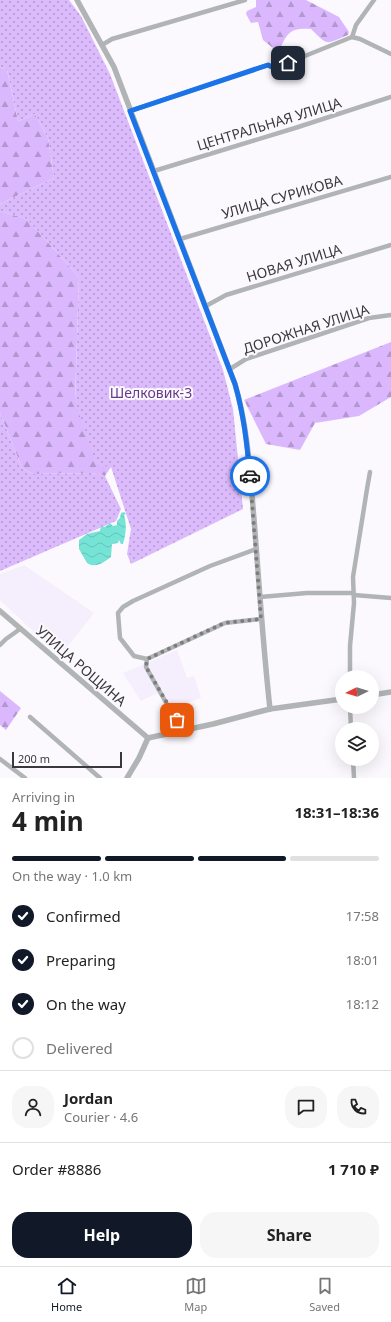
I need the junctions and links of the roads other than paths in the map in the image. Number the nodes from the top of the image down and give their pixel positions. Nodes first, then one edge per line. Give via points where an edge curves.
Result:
1 (77, 0) edge
2 (245, 0) edge
3 (374, 0) edge
4 (352, 37) junction
5 (102, 45) junction
6 (391, 54) edge
7 (391, 97) edge
8 (130, 111) junction
9 (154, 171) junction
10 (391, 177) edge
11 (180, 238) junction
12 (391, 245) edge
13 (206, 306) junction
14 (391, 315) edge
15 (230, 369) junction
16 (370, 472) dead end
17 (256, 550) junction
18 (353, 594) junction
19 (260, 598) junction
20 (391, 598) edge
21 (0, 611) edge
22 (261, 619) junction
23 (20, 629) junction
24 (0, 645) edge
25 (147, 659) junction
26 (350, 670) edge
27 (391, 692) edge
28 (379, 694) edge
29 (335, 700) edge
30 (270, 709) junction
31 (30, 717) dead end
32 (182, 731) junction
33 (148, 738) junction
34 (0, 759) edge
35 (353, 766) edge
36 (25, 778) edge
37 (100, 778) edge
38 (127, 778) edge
39 (354, 778) edge

1 - 5 street
2 - 5 street via 112,38
3 - 4 street via 356,25
4 - 6 street
4 - 8 street via 274,68 268,65
5 - 8 street via 114,67
7 - 9 street, ЦЕНТРАЛЬНАЯ УЛИЦА
8 - 9 street
9 - 11 street
10 - 11 street, УЛИЦА СУРИКОВА
11 - 13 street
12 - 13 street, НОВАЯ УЛИЦА via 226,295
13 - 15 street
14 - 15 street, ДОРОЖНАЯ УЛИЦА via 369,318 246,358
15 - 17 street via 246,431
16 - 18 street via 353,577
17 - 19 street
17 - 25 street via 210,566 133,600 118,613 120,638 134,656
18 - 19 street via 307,593
18 - 20 street
18 - 26 street
19 - 22 street
21 - 23 street, УЛИЦА РОЩИНА
22 - 25 street via 224,623
22 - 30 street
23 - 24 street
23 - 33 street, УЛИЦА РОЩИНА
25 - 32 street via 146,667
27 - 28 street
29 - 30 street
30 - 32 street
31 - 37 street
32 - 33 street
33 - 38 street
34 - 36 street
35 - 39 street

